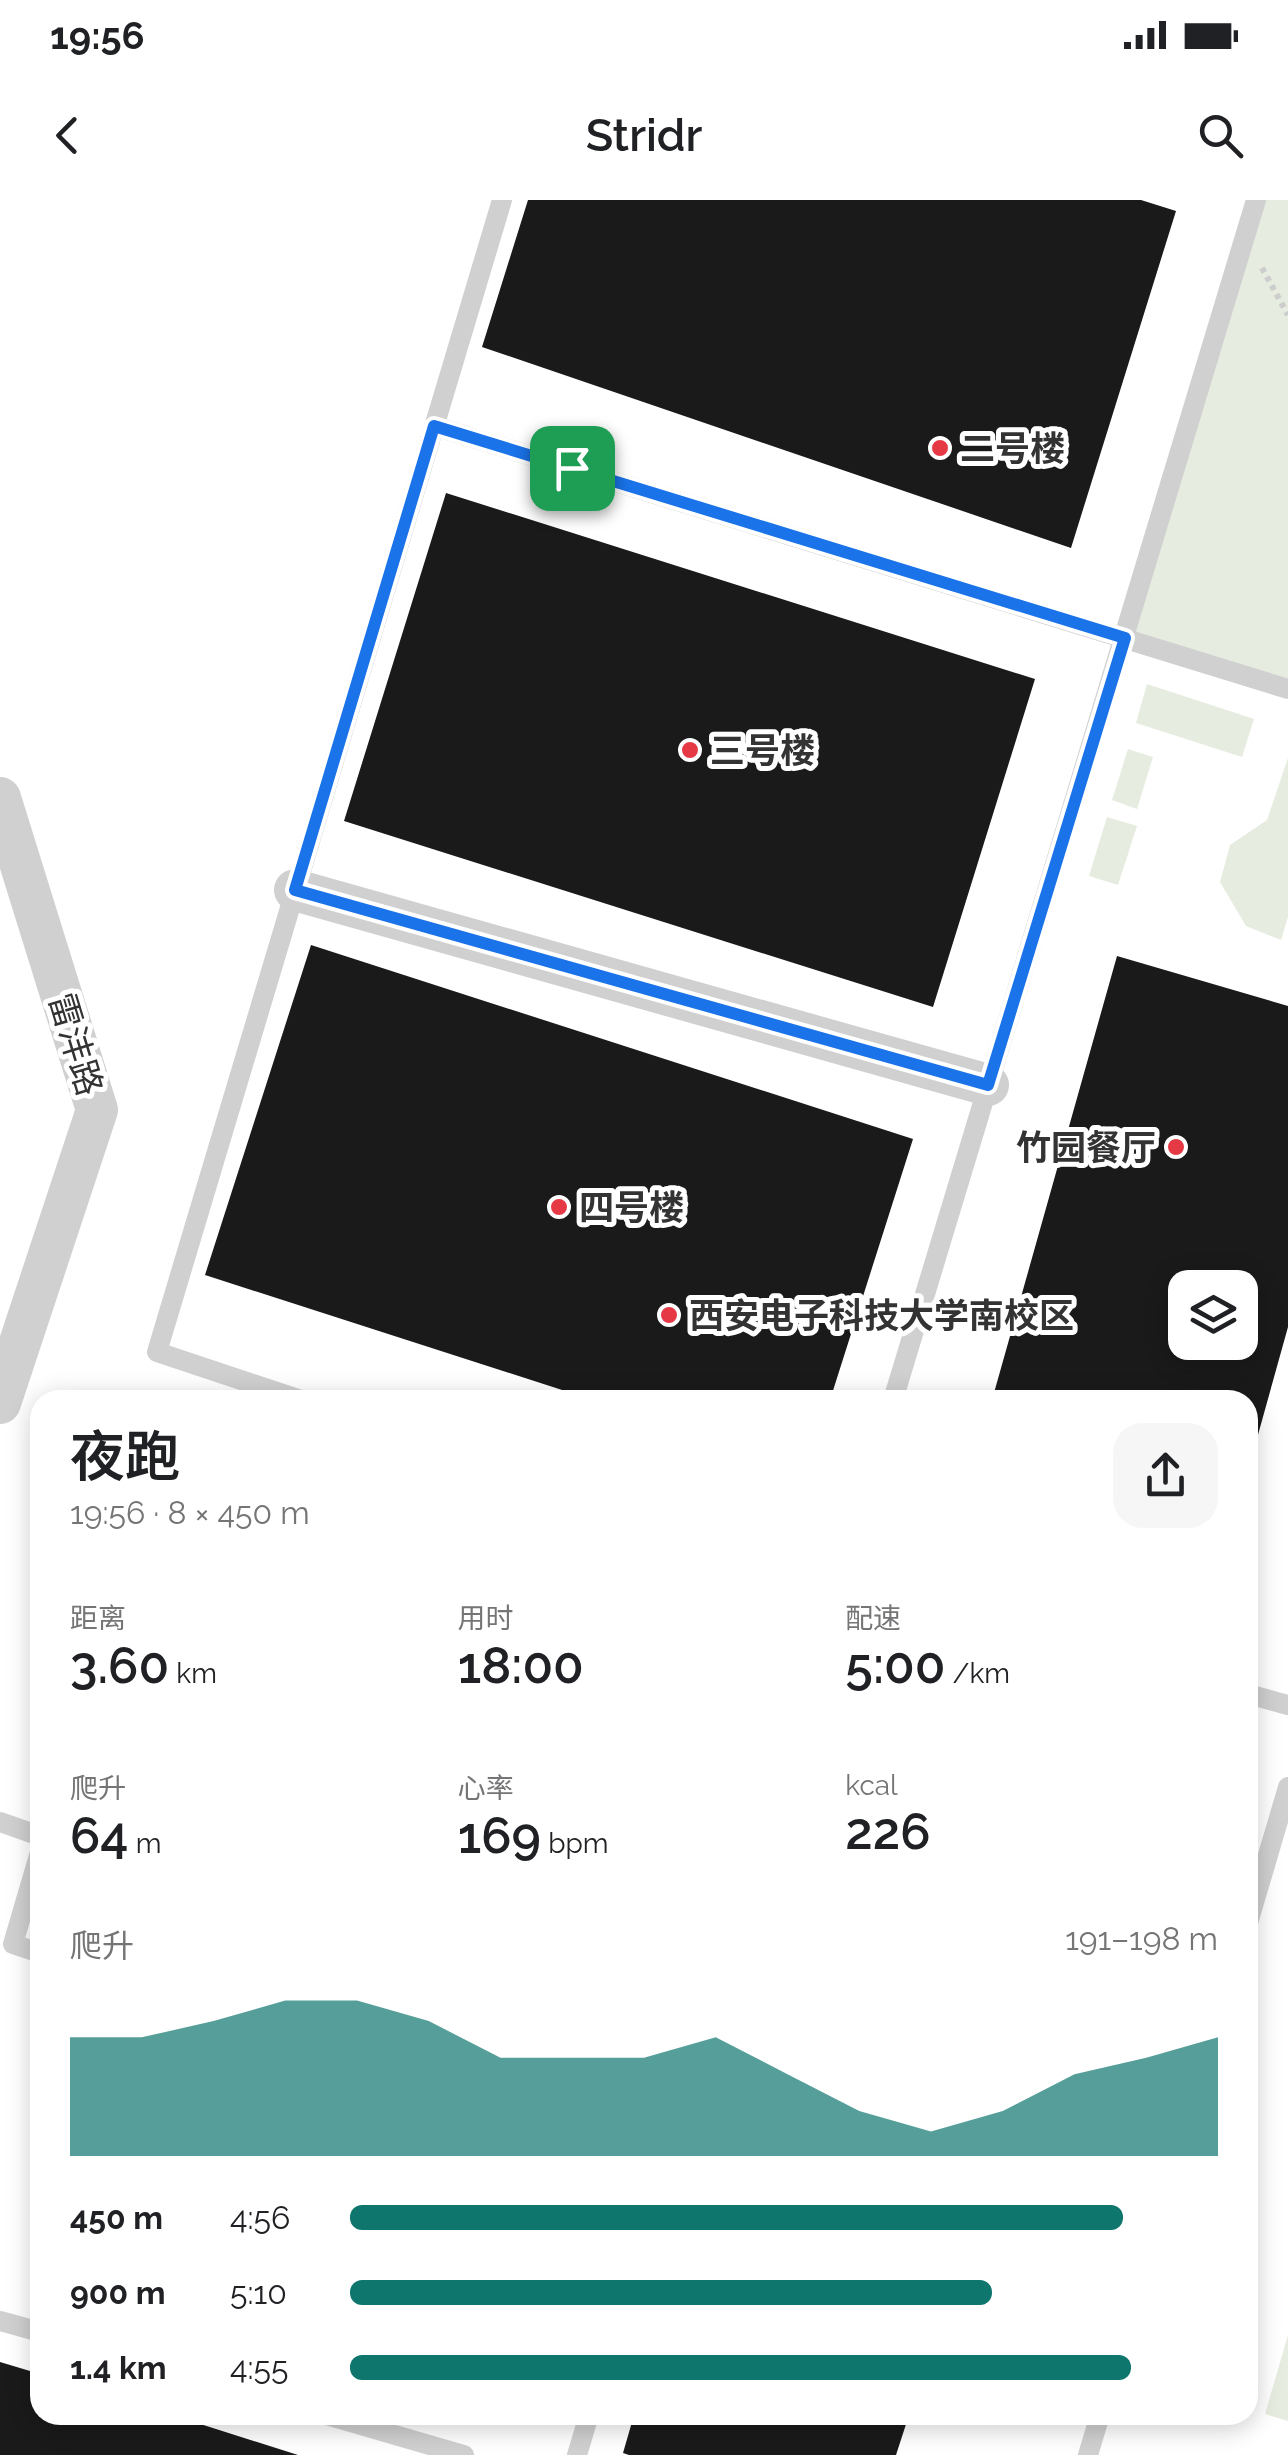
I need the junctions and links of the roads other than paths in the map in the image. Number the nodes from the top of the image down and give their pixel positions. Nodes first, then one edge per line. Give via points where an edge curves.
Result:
1 (502, 200) edge
2 (1256, 200) edge
3 (434, 426) junction
4 (1125, 638) junction
5 (1288, 689) edge
6 (0, 798) edge
7 (295, 890) junction
8 (988, 1085) junction
9 (272, 1390) edge
10 (896, 1390) edge
11 (0, 1403) edge
12 (1258, 1697) edge
13 (1288, 1706) edge
14 (1288, 1787) edge
15 (0, 1822) edge
16 (30, 1832) edge
17 (30, 1886) edge
18 (1258, 1889) edge
19 (30, 1950) edge
20 (0, 2321) edge
21 (30, 2329) edge
22 (360, 2425) edge
23 (586, 2425) edge
24 (1097, 2425) edge
25 (464, 2455) edge
26 (577, 2455) edge
27 (1088, 2455) edge

1 - 3 lane
2 - 4 lane
3 - 4 lane
3 - 7 lane
4 - 5 lane
4 - 8 lane
6 - 11 street, 雷沣路 via 97,1110
7 - 8 street
7 - 9 lane via 157,1352
8 - 10 lane
12 - 13 lane
14 - 18 lane
15 - 16 lane
17 - 19 lane via 13,1944
20 - 21 lane
22 - 25 lane
23 - 26 lane
24 - 27 lane

